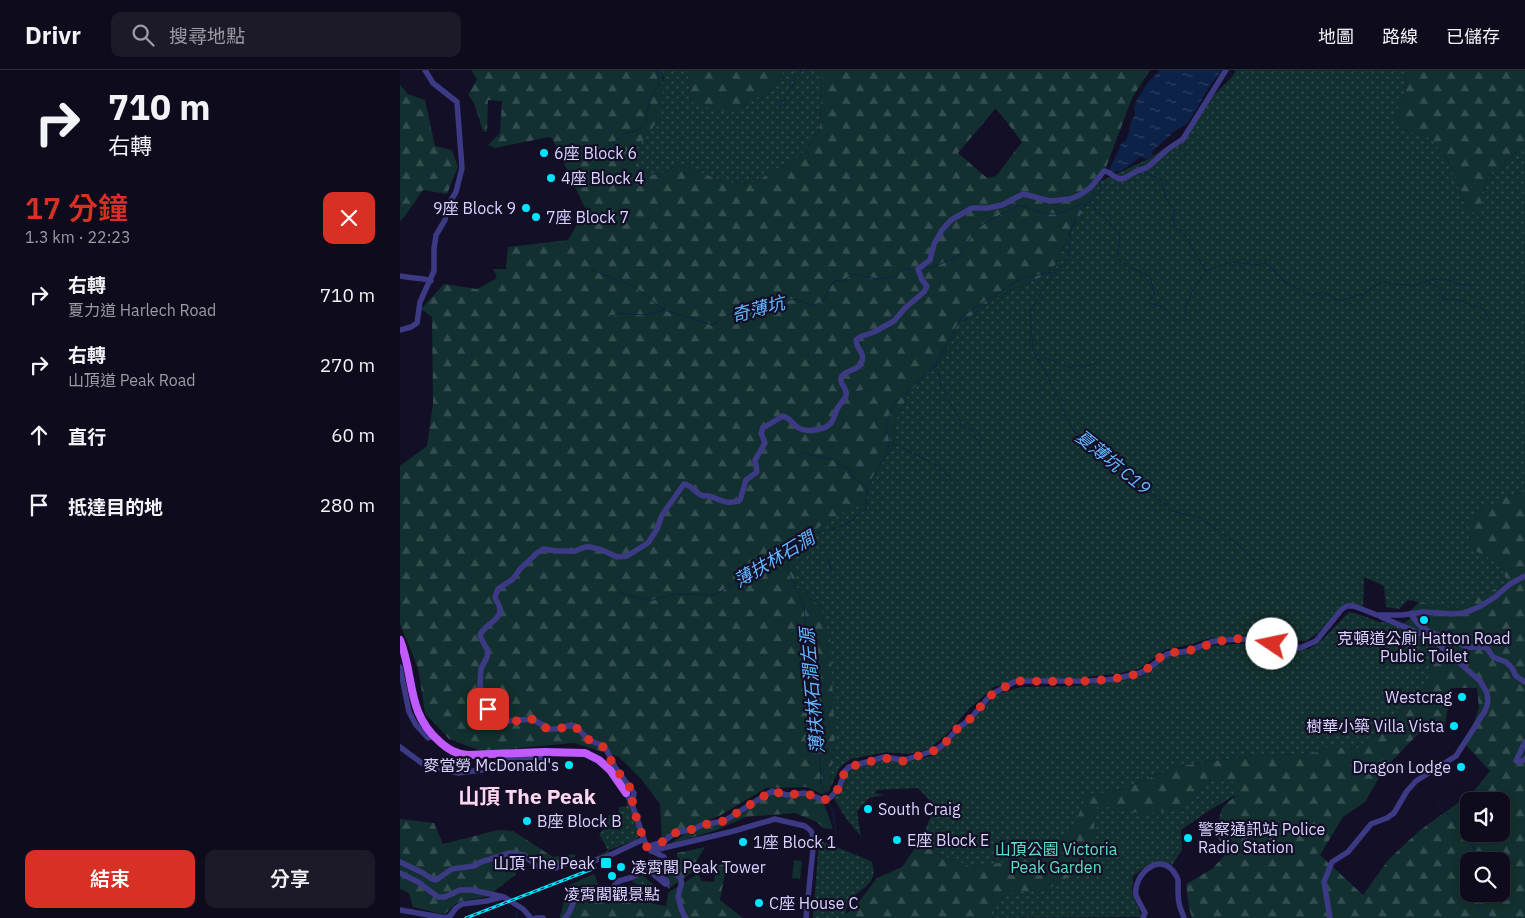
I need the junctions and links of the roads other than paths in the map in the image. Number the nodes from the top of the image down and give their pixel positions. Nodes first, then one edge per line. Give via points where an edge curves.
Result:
1 (425, 70) edge
2 (1226, 70) edge
3 (400, 276) edge
4 (431, 281) junction
5 (400, 330) edge
6 (1525, 576) edge
7 (1411, 614) junction
8 (1377, 615) junction
9 (400, 640) edge
10 (400, 667) edge
11 (1525, 682) edge
12 (434, 736) junction
13 (1525, 742) edge
14 (400, 747) edge
15 (499, 753) junction
16 (1525, 759) edge
17 (626, 793) joint
18 (632, 804) junction
19 (644, 839) junction
20 (649, 849) junction
21 (400, 862) edge
22 (656, 866) dead end
23 (400, 872) edge
24 (504, 897) junction
25 (400, 910) edge
26 (531, 918) edge
27 (536, 918) edge
28 (543, 918) edge
29 (565, 918) edge
30 (686, 918) edge
31 (806, 918) edge
32 (1143, 918) edge
33 (1184, 918) edge
34 (1330, 918) edge

1 - 4 street via 433,83 457,102 462,168 456,192 436,235 435,269
2 - 18 street via 1186,135 1143,169 1120,179 1104,171 1091,187 1074,198 1050,201 1022,194 993,207 972,208 947,224 934,244 930,260 918,269 926,286 924,292 894,321 856,340 863,353 862,360 859,366 842,377 846,396 830,423 818,429 803,430 783,416 763,428 761,434 765,444 756,459 757,472 746,480 739,501 722,502 702,496 686,484 662,515 647,544 628,556 618,557 590,547 575,551 542,549 513,579 497,589 495,599 500,612 480,635 488,651 480,679 488,709 494,716 506,720 530,718 550,729 570,725 579,728 589,740 607,751 613,765 634,793
3 - 4 street
4 - 5 street via 420,302 417,323
6 - 7 street via 1469,612
7 - 8 street
7 - 11 street via 1419,626 1432,633 1467,647 1487,648 1493,657 1504,660
8 - 20 street via 1354,606 1344,606 1317,640 1299,648 1246,639 1222,640 1167,654 1140,673 1114,679 1014,682 988,698 938,750 903,761 884,758 851,766 846,770 840,787 824,800 805,793 787,795 772,791 724,821 675,833
8 - 34 street via 1435,642 1478,679 1487,693 1488,702 1456,756 1418,779 1394,812 1371,824 1347,852 1332,862 1324,882
9 - 12 main road via 417,710 421,721
10 - 12 street via 409,712 428,738
12 - 15 main road via 459,754
13 - 16 street via 1516,761
14 - 15 street via 423,764 458,773 513,766 544,766 546,762 541,757 507,758
15 - 17 main road via 585,752 610,770
17 - 18 street
18 - 19 street
19 - 20 street
19 - 21 street via 598,860 552,869 537,867 524,854 510,853 474,866 452,869 435,880
20 - 30 street via 664,857 668,869 679,876 682,886 678,897 681,912
20 - 31 street via 775,819 805,826 814,839
22 - 29 street via 667,884 648,869 643,869 604,893 578,898
23 - 24 street via 438,897 472,890
24 - 25 street via 462,904 446,918
24 - 26 street
27 - 28 street
32 - 33 street via 1145,912 1136,894 1137,887 1142,874 1160,863 1170,868 1178,878 1179,904

